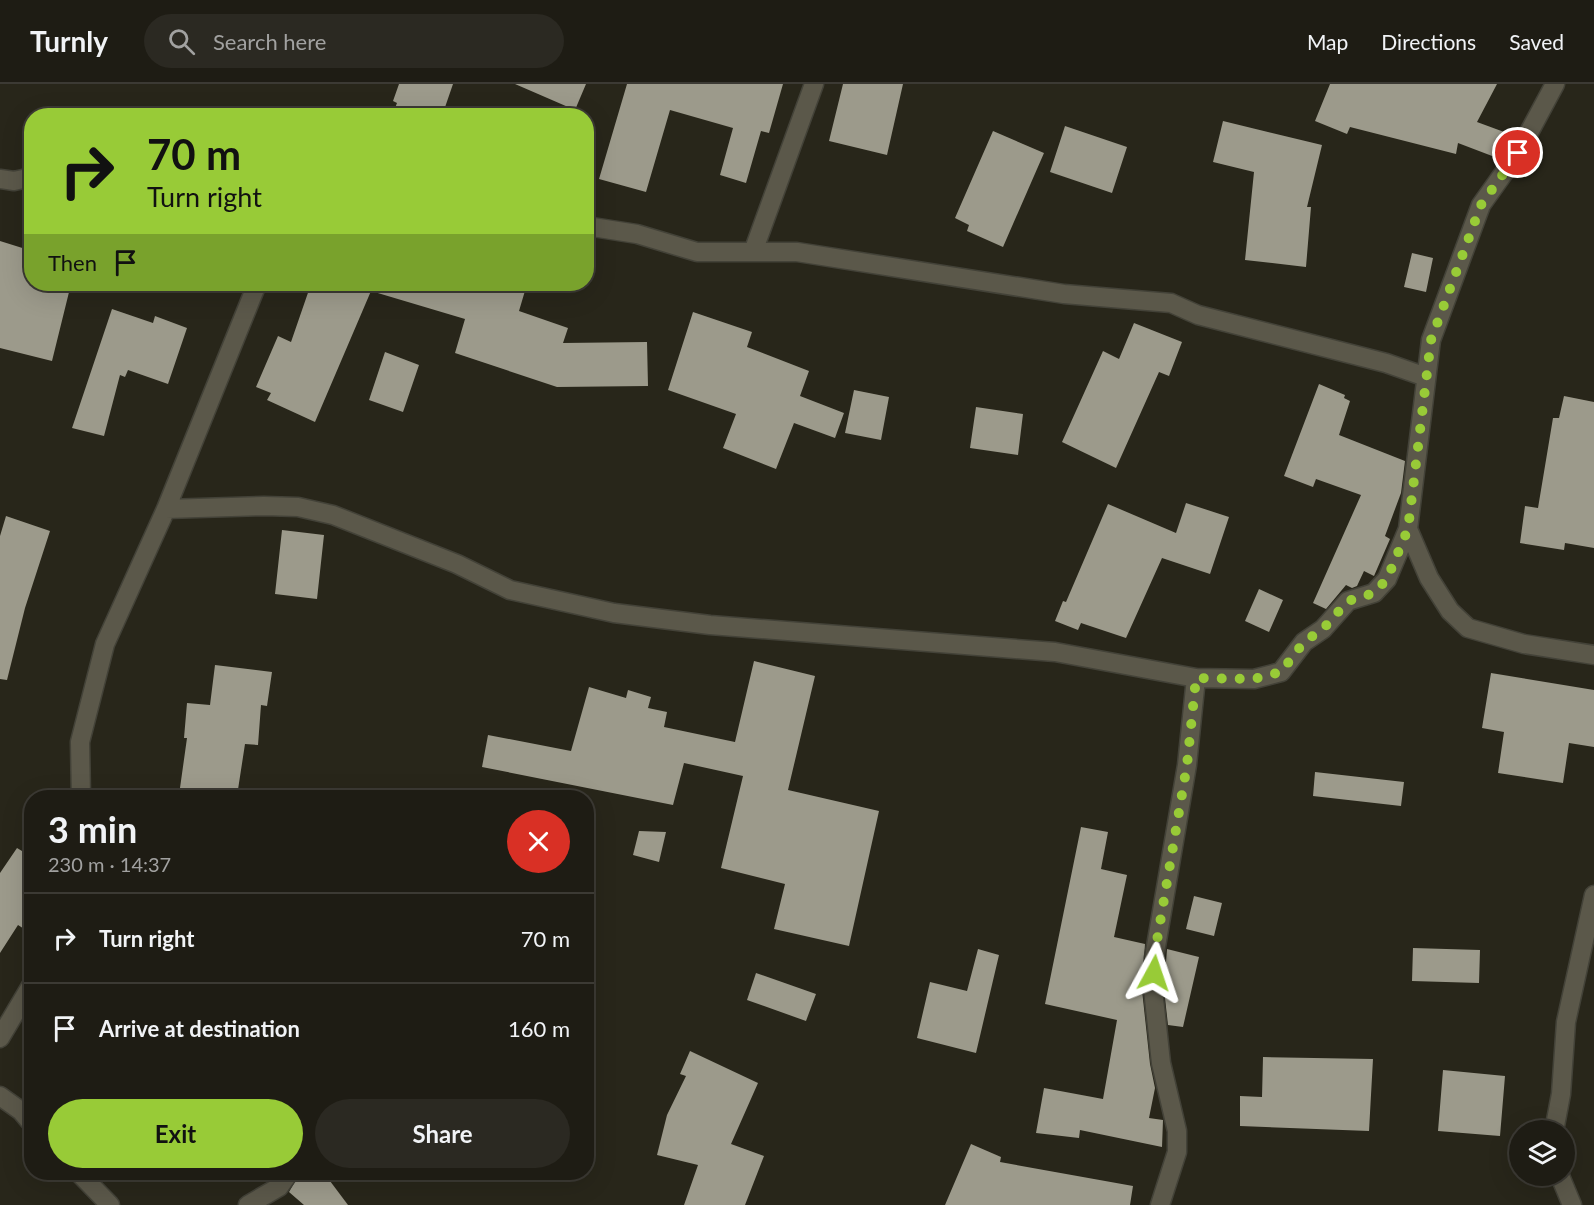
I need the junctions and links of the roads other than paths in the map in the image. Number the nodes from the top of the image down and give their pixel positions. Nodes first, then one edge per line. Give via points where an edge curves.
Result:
1 (1555, 84) edge
2 (814, 85) edge
3 (0, 179) edge
4 (24, 179) edge
5 (594, 227) edge
6 (753, 252) junction
7 (254, 291) edge
8 (1426, 377) junction
9 (166, 509) junction
10 (1408, 529) junction
11 (1594, 655) edge
12 (1196, 678) junction
13 (81, 790) edge
14 (1594, 895) edge
15 (24, 998) edge
16 (0, 1038) edge
17 (0, 1096) edge
18 (24, 1115) edge
19 (1556, 1120) edge
20 (86, 1180) edge
21 (284, 1180) edge
22 (1564, 1186) edge
23 (110, 1205) edge
24 (248, 1205) edge
25 (1160, 1205) edge
26 (1572, 1205) edge

1 - 8 street via 1518,153 1481,205 1431,340
2 - 6 street
3 - 4 street
5 - 6 street via 637,234 697,252
6 - 8 street via 797,252 1064,294 1171,303 1198,315 1386,363
7 - 9 street
8 - 10 street
9 - 12 street via 298,507 333,515 457,564 510,590 614,613 710,625 1055,652
9 - 13 street via 105,644 80,742
10 - 11 street via 1429,578 1450,611 1468,627 1524,644
10 - 12 street via 1387,579 1374,593 1348,601 1323,629 1304,642 1281,672 1254,679
12 - 25 street via 1187,765 1154,958 1161,1063 1177,1131 1177,1152
14 - 19 street via 1566,1022
15 - 16 street
17 - 18 street
20 - 23 street
21 - 24 street
22 - 26 street

